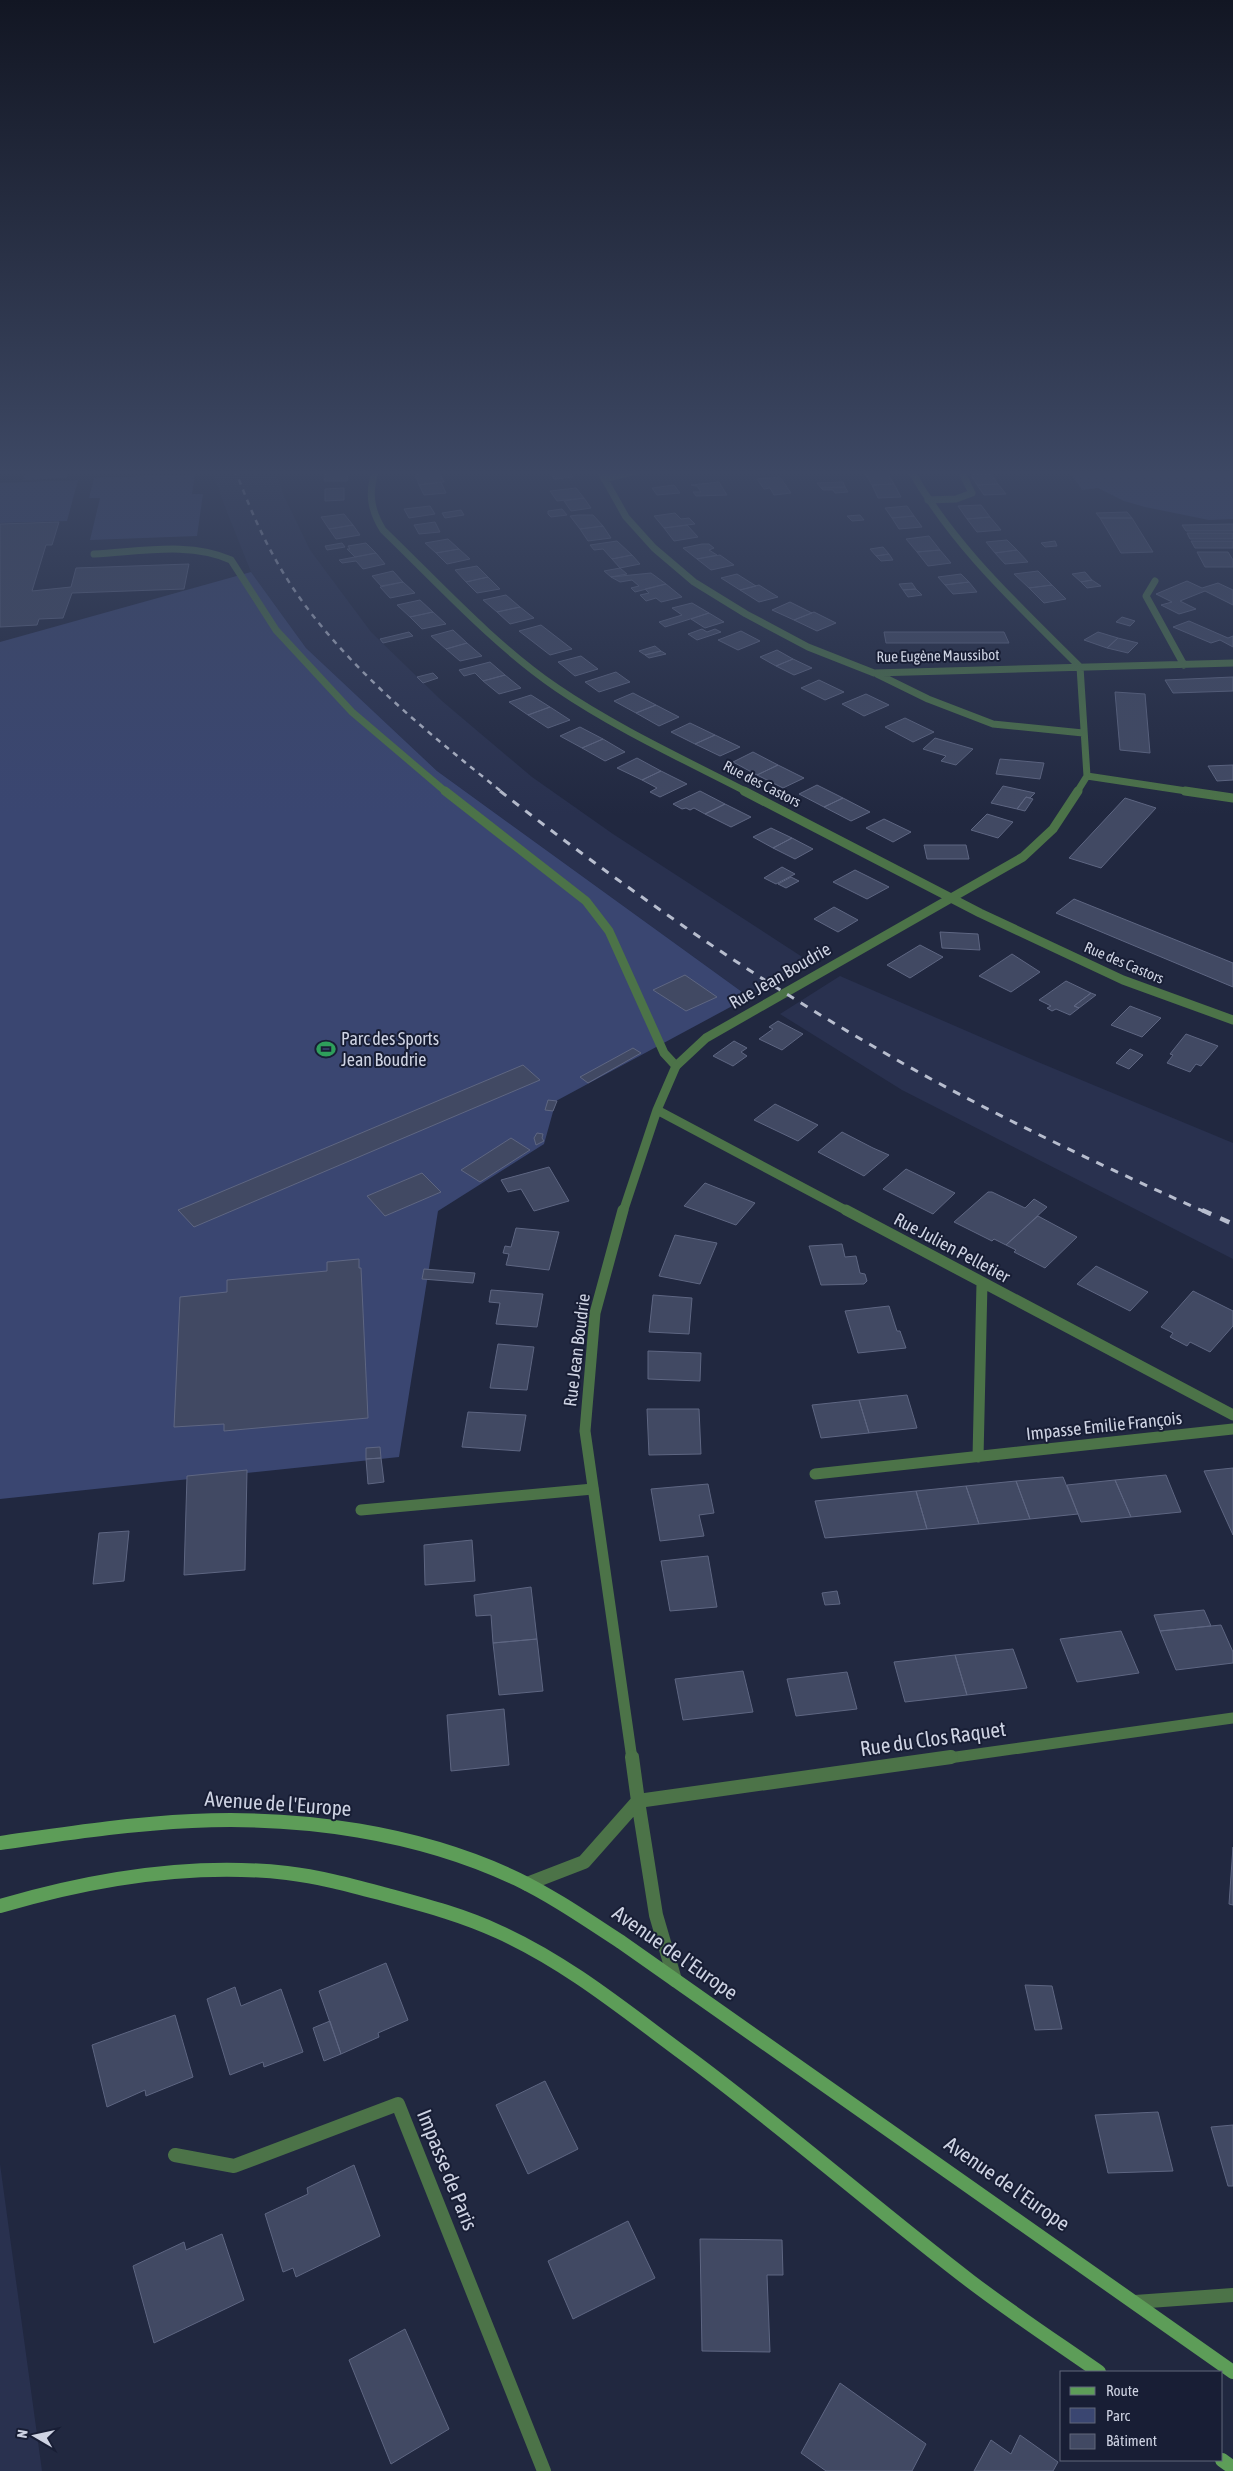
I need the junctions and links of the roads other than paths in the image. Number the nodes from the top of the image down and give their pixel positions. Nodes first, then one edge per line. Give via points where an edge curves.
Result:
1 (247, 584) edge
2 (438, 584) edge
3 (698, 584) edge
4 (997, 584) edge
5 (1153, 584) edge
6 (1233, 663) edge
7 (1184, 664) junction
8 (1080, 667) junction
9 (874, 673) junction
10 (1084, 733) junction
11 (1087, 776) junction
12 (1233, 798) edge
13 (954, 898) junction
14 (1233, 1020) edge
15 (676, 1066) junction
16 (657, 1110) junction
17 (982, 1282) junction
18 (1233, 1415) edge
19 (1233, 1429) edge
20 (978, 1457) junction
21 (815, 1474) dead end
22 (593, 1488) junction
23 (361, 1510) dead end
24 (1233, 1718) edge
25 (638, 1801) junction
26 (0, 1844) edge
27 (527, 1884) junction
28 (0, 1906) edge
29 (675, 1980) junction
30 (175, 2155) dead end
31 (1233, 2295) edge
32 (1135, 2302) junction
33 (1098, 2371) edge
34 (1233, 2372) edge
35 (544, 2471) edge

1 - 15 street via 276,630 352,712 413,766 586,901 609,931 664,1053
2 - 13 street, Rue des Castors via 483,628 557,688 639,736
3 - 9 street, Rue Eugène Maussibot via 808,647
4 - 8 street
5 - 7 street via 1146,596
6 - 7 street, Rue Eugène Maussibot
7 - 8 street, Rue Eugène Maussibot
8 - 9 street, Rue Eugène Maussibot
8 - 10 street
9 - 10 street via 928,699 993,724
10 - 11 street
11 - 12 street
11 - 13 street, Rue Jean Boudrie via 1053,829 1023,857
13 - 14 street, Rue des Castors via 1123,980
13 - 15 street, Rue Jean Boudrie via 706,1038
15 - 16 street, Rue Jean Boudrie
16 - 17 street, Rue Julien Pelletier
16 - 22 street, Rue Jean Boudrie via 616,1232 595,1313 585,1431
17 - 18 street, Rue Julien Pelletier
17 - 20 street
19 - 20 street, Impasse Emilie François
20 - 21 street, Impasse Emilie François
22 - 23 street
22 - 25 street, Rue Jean Boudrie
24 - 25 street, Rue du Clos Raquet
25 - 27 street via 584,1862
25 - 29 street, Rue Jean Boudrie via 656,1915
26 - 27 main road, Avenue de l'Europe via 163,1823 244,1821 311,1826 368,1833 424,1846 481,1864
27 - 29 main road, Avenue de l'Europe via 601,1928
28 - 33 main road via 104,1879 156,1872 276,1872 348,1885 471,1921 517,1941 585,1982 735,2091 971,2282
29 - 32 main road, Avenue de l'Europe via 1004,2207
30 - 35 street, Impasse de Paris via 234,2166 398,2104
31 - 32 street
32 - 34 main road, Avenue de l'Europe

